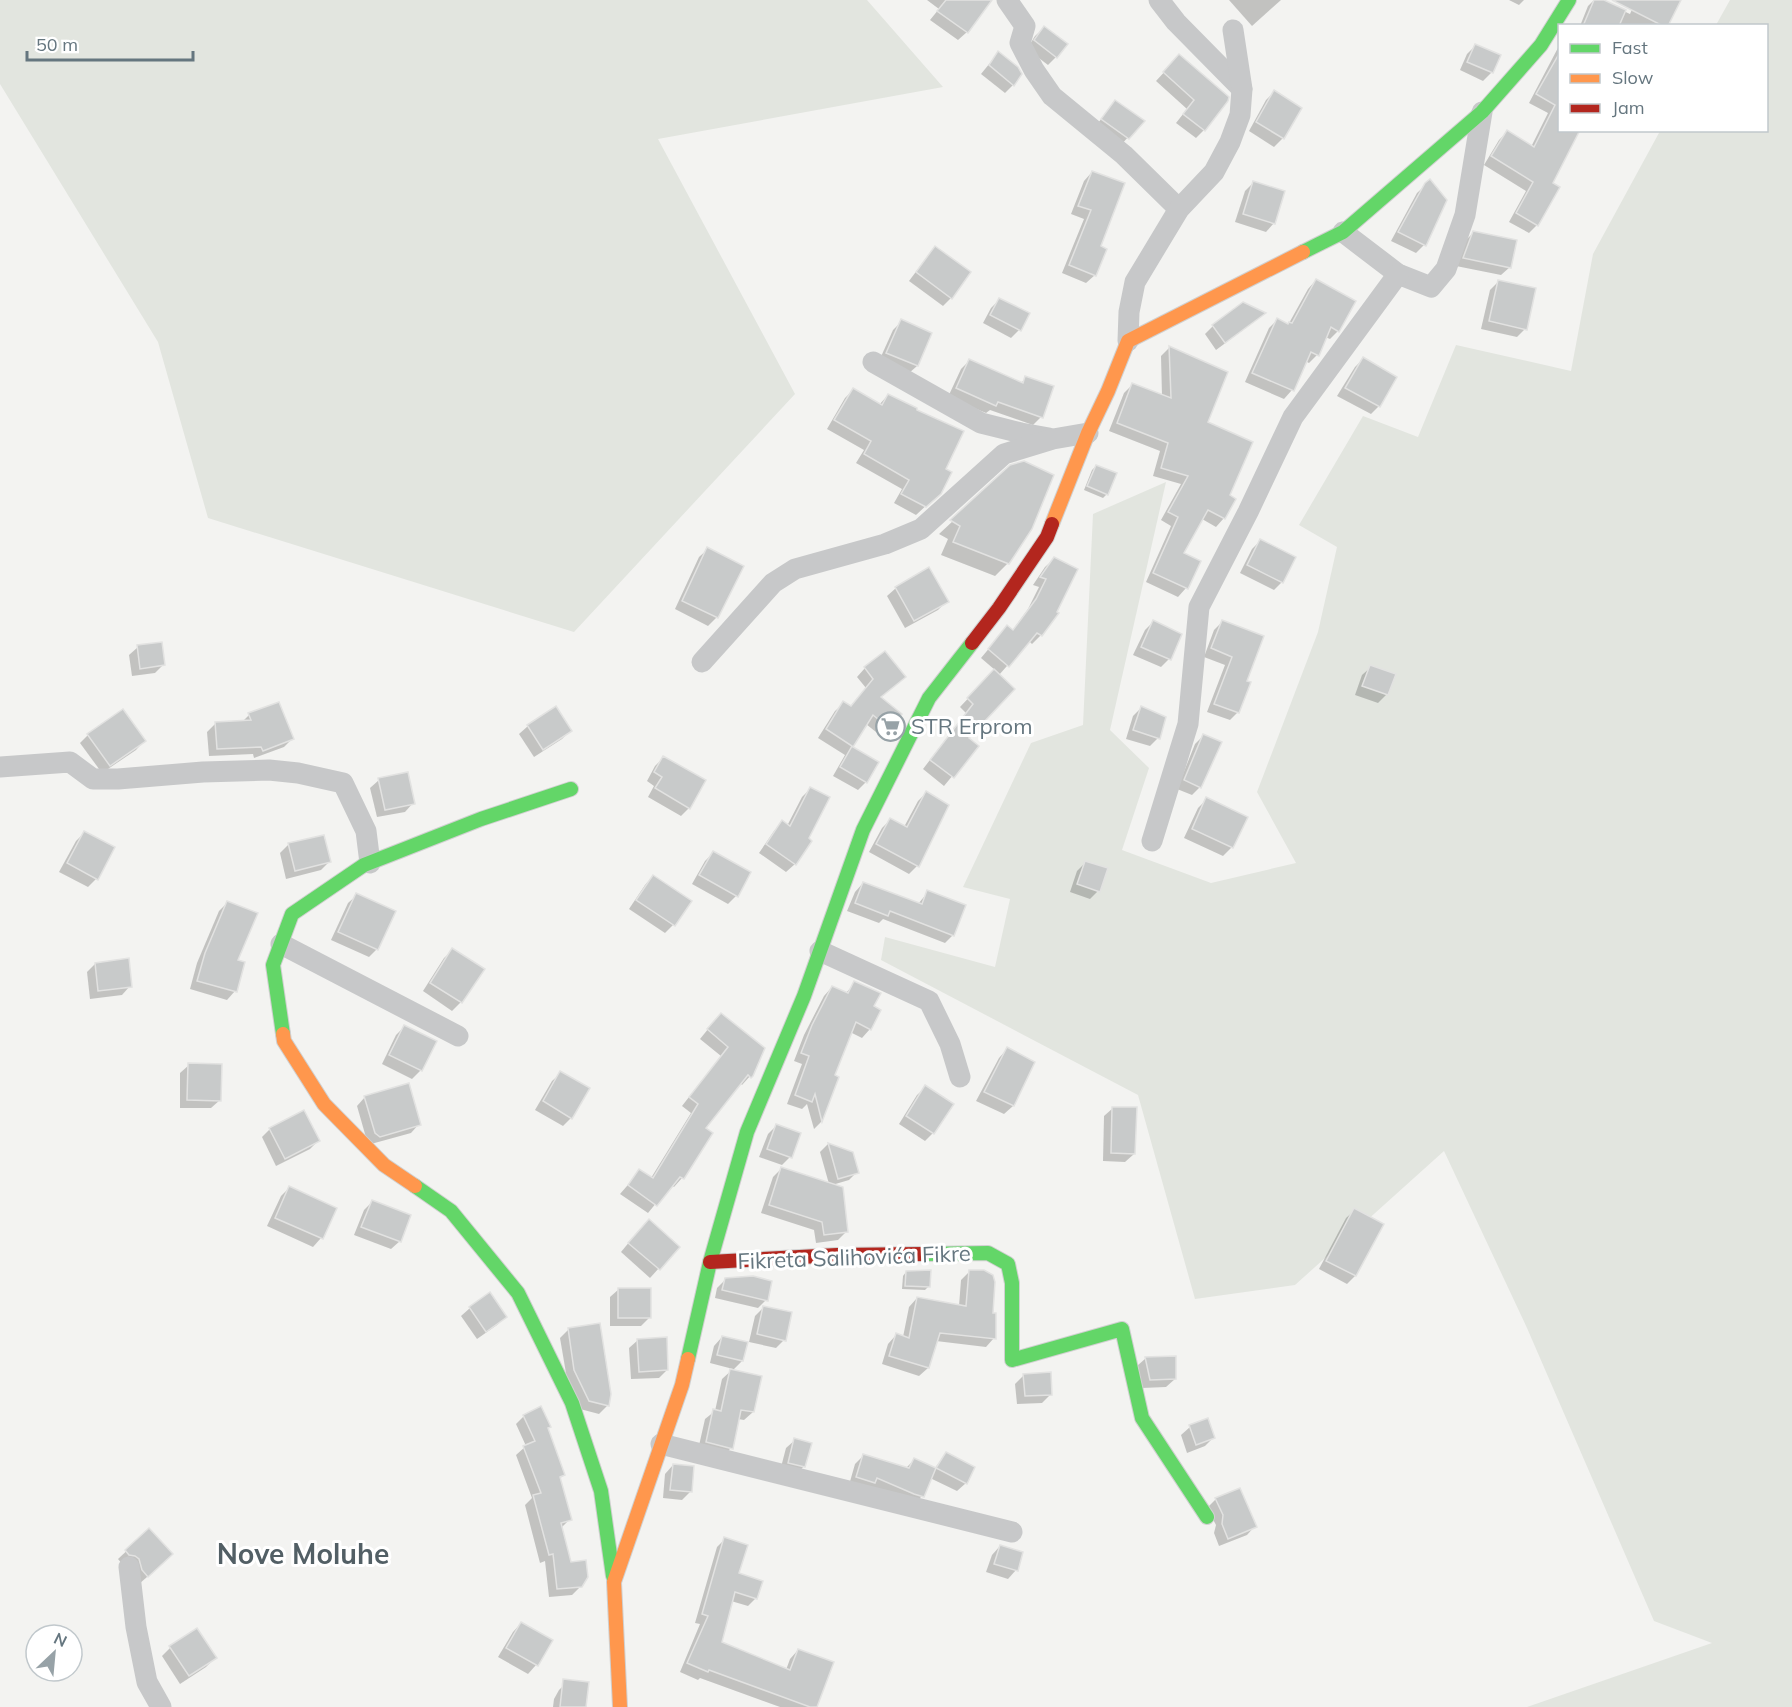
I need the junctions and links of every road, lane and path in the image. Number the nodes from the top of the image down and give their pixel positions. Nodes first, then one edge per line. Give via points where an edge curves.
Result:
1 (1007, 0) edge
2 (1159, 0) edge
3 (1569, 0) edge
4 (1233, 30) dead end
5 (1242, 88) junction
6 (1482, 111) junction
7 (1179, 209) junction
8 (1343, 232) junction
9 (1398, 274) junction
10 (1128, 340) junction
11 (873, 362) dead end
12 (1088, 433) junction
13 (1053, 439) junction
14 (702, 662) dead end
15 (0, 766) edge
16 (571, 789) dead end
17 (1152, 841) dead end
18 (370, 863) junction
19 (281, 944) junction
20 (820, 951) junction
21 (458, 1036) dead end
22 (960, 1077) dead end
23 (710, 1262) junction
24 (661, 1444) junction
25 (1207, 1517) dead end
26 (1012, 1532) dead end
27 (129, 1567) dead end
28 (614, 1582) junction
29 (161, 1707) edge
30 (620, 1707) edge

1 - 7 street via 1025,26 1020,43 1052,96 1124,155
2 - 5 street
3 - 6 street via 1541,45
4 - 5 street, Fikreta Salihovića Fikre
5 - 7 street, Fikreta Salihovića Fikre via 1240,115 1230,142 1214,172
6 - 8 street
6 - 9 street via 1465,215 1446,269 1431,287
7 - 10 street, Fikreta Salihovića Fikre via 1135,282
8 - 9 street
8 - 10 street
9 - 17 street via 1293,417 1199,607 1188,724
10 - 12 street, Fikreta Salihovića Fikre
11 - 13 street via 981,423
12 - 13 street
12 - 20 street, Fikreta Salihovića Fikre via 1047,537 999,608 929,698 863,830
13 - 14 street via 1004,454 921,529 885,544 795,569 780,578
15 - 18 street via 70,762 93,779 269,770 343,783 366,831
16 - 18 street, Fikreta Salihovića Fikre
18 - 19 street, Fikreta Salihovića Fikre via 292,914
19 - 21 street
19 - 28 street, Fikreta Salihovića Fikre via 273,965 284,1041 324,1104 384,1165 451,1211 518,1293 572,1403 601,1491
20 - 22 street via 929,1001 950,1044
20 - 23 street, Fikreta Salihovića Fikre via 747,1132
23 - 24 street, Fikreta Salihovića Fikre via 682,1385
23 - 25 street, Fikreta Salihovića Fikre via 988,1253 1008,1264 1012,1283 1012,1360 1122,1329 1142,1418
24 - 26 street
24 - 28 street, Fikreta Salihovića Fikre
27 - 29 street via 147,1682
28 - 30 street, Fikreta Salihovića Fikre

